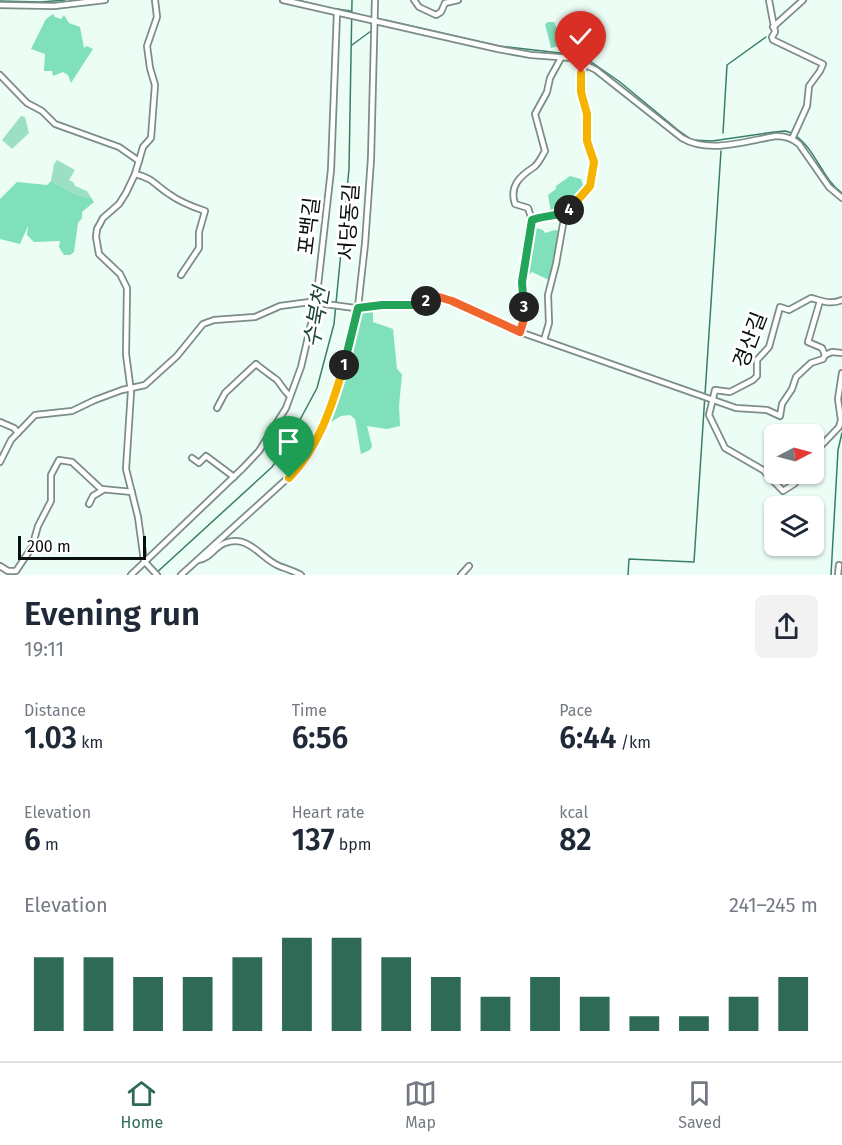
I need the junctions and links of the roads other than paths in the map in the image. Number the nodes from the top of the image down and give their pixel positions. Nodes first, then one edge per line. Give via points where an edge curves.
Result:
1 (105, 0) edge
2 (155, 0) edge
3 (284, 0) edge
4 (375, 0) edge
5 (417, 0) edge
6 (458, 0) edge
7 (769, 0) edge
8 (803, 0) edge
9 (0, 5) edge
10 (336, 12) junction
11 (373, 22) junction
12 (773, 27) junction
13 (561, 58) junction
14 (587, 64) junction
15 (0, 75) edge
16 (794, 136) junction
17 (139, 161) junction
18 (135, 174) junction
19 (835, 182) dead end
20 (830, 187) junction
21 (842, 198) edge
22 (565, 213) junction
23 (532, 220) junction
24 (182, 275) dead end
25 (842, 300) edge
26 (820, 301) junction
27 (318, 303) junction
28 (357, 308) junction
29 (520, 332) junction
30 (544, 340) junction
31 (842, 353) edge
32 (825, 355) junction
33 (842, 373) edge
34 (130, 389) junction
35 (290, 396) junction
36 (707, 398) junction
37 (217, 408) dead end
38 (0, 422) edge
39 (18, 433) junction
40 (824, 443) edge
41 (192, 458) dead end
42 (0, 462) edge
43 (764, 471) edge
44 (234, 477) junction
45 (775, 484) edge
46 (794, 484) edge
47 (103, 490) junction
48 (132, 492) junction
49 (89, 504) dead end
50 (198, 560) junction
51 (145, 562) junction
52 (838, 565) dead end
53 (0, 566) edge
54 (469, 566) dead end
55 (283, 567) junction
56 (6, 573) edge
57 (131, 575) edge
58 (157, 575) edge
59 (181, 575) edge
60 (278, 575) edge
61 (301, 575) edge
62 (462, 575) edge
63 (838, 575) edge

1 - 9 street via 54,6
2 - 17 street via 157,17 147,46 154,74 154,116 151,138
3 - 10 street
4 - 11 street, 서당동길
5 - 6 street via 419,7 435,15 446,3
7 - 12 street
8 - 12 street
10 - 11 street
10 - 27 street, 포백길 via 330,190
11 - 13 street via 498,50
11 - 28 street, 서당동길 via 370,159
12 - 16 street via 773,40 823,64 808,88 807,105
13 - 14 street
13 - 23 street via 535,114 545,151 514,187 515,204 528,208
14 - 16 street via 694,144 712,146
14 - 22 street via 581,73 580,87 594,162 586,192
15 - 17 street via 55,124 119,147
16 - 20 street
17 - 18 street
18 - 24 street via 151,178 182,202 206,211 198,234 199,248
18 - 34 street via 119,204 99,223 96,237 99,255 120,274 127,288
19 - 20 street
20 - 21 street
22 - 23 street
22 - 30 street via 548,295 549,323
23 - 29 street via 522,282 524,315
25 - 26 street, 경산길
26 - 32 street via 808,342 822,348
26 - 36 street, 경산길 via 811,298 789,310 780,306 769,347 756,360 757,376 730,392 715,390
27 - 28 street
27 - 34 street via 280,306 255,317 208,322 148,382
27 - 35 street, 포백길
28 - 29 street via 414,305 439,297
28 - 50 street, 서당동길 via 340,377 312,449 289,478
29 - 30 street
30 - 36 street
31 - 32 street
32 - 36 street via 796,377 780,416
33 - 40 street via 838,399 841,420
34 - 39 street via 72,411 38,414
34 - 48 street via 126,463
35 - 37 street via 276,378 256,364 225,393
35 - 44 street, 포백길 via 264,443
36 - 43 street via 709,415 725,448
38 - 39 street
39 - 42 street
41 - 44 street via 199,463 206,456
44 - 51 street, 포백길
45 - 46 street via 783,490
47 - 48 street
47 - 49 street
47 - 56 street via 72,462 58,460 50,478 52,498 32,547 18,570
48 - 51 street
50 - 55 street via 210,556 222,543 238,541 248,543
50 - 59 street, 서당동길
51 - 57 street, 포백길
51 - 58 street
52 - 63 street
53 - 56 street
54 - 62 street
55 - 60 street
55 - 61 street

